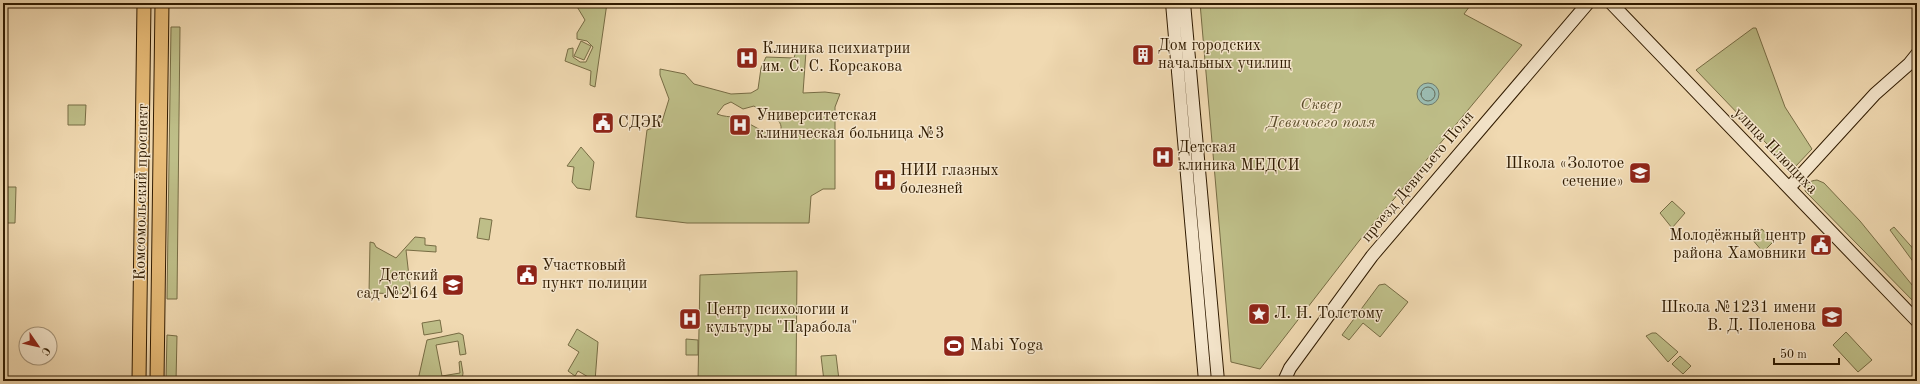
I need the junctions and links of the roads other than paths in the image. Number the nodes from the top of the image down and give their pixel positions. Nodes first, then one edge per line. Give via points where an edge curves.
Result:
1 (144, 3) edge
2 (162, 3) edge
3 (1172, 3) edge
4 (1184, 3) edge
5 (1588, 3) edge
6 (1611, 3) edge
7 (1917, 54) edge
8 (1789, 188) junction
9 (1917, 321) edge
10 (1290, 368) junction
11 (140, 381) edge
12 (157, 381) edge
13 (1205, 381) edge
14 (1218, 381) edge
15 (1274, 381) edge
16 (1284, 381) edge

1 - 11 main road, Комсомольский проспект
2 - 12 main road, Комсомольский проспект
3 - 13 street
4 - 14 street
5 - 10 street, проезд Девичьего Поля via 1372,256
6 - 8 street, улица Плющиха
7 - 8 street via 1875,94
8 - 9 street, улица Плющиха
10 - 15 street
10 - 16 street, проезд Девичьего Поля

